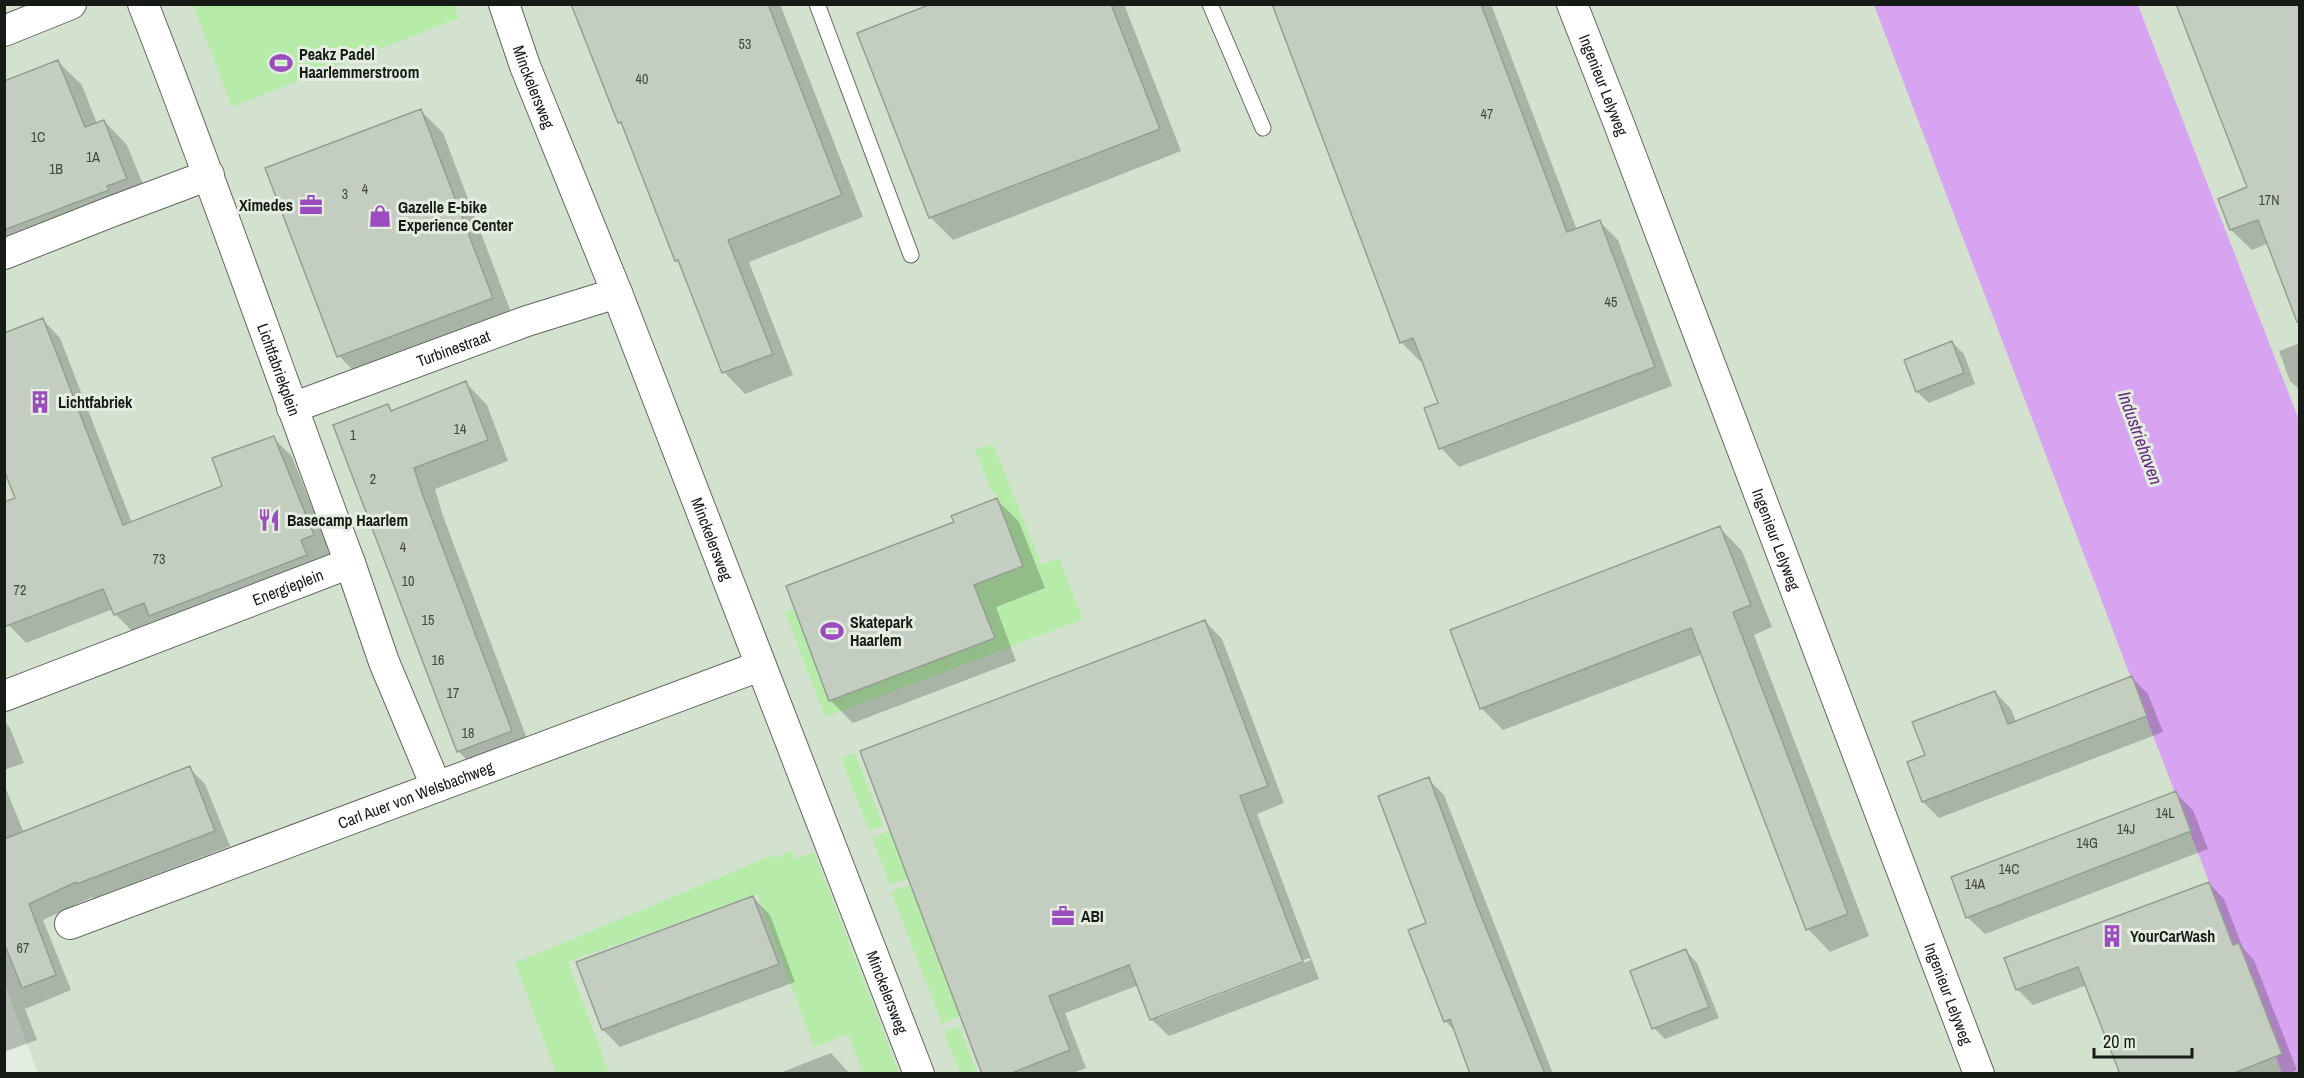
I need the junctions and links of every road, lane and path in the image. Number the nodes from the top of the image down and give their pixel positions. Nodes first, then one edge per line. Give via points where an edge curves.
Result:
1 (71, 4) edge
2 (143, 4) edge
3 (504, 4) edge
4 (817, 4) edge
5 (1210, 4) edge
6 (1572, 4) edge
7 (4, 31) edge
8 (1263, 128) dead end
9 (209, 175) junction
10 (4, 254) edge
11 (911, 255) dead end
12 (616, 292) junction
13 (292, 408) junction
14 (350, 563) junction
15 (760, 666) junction
16 (4, 696) edge
17 (436, 786) junction
18 (70, 924) dead end
19 (919, 1074) edge
20 (1979, 1074) edge

1 - 7 street
2 - 9 street, Lichtfabriekplein
3 - 12 street, Minckelersweg
4 - 11 lane
5 - 8 lane
6 - 20 street, Ingenieur Lelyweg
9 - 10 street
9 - 13 street, Lichtfabriekplein
12 - 13 street, Turbinestraat
12 - 15 street, Minckelersweg
13 - 14 street, Lichtfabriekplein
14 - 16 street, Energieplein
14 - 17 street via 384,662
15 - 17 street, Carl Auer von Welsbachweg
15 - 19 street, Minckelersweg
17 - 18 street, Carl Auer von Welsbachweg

